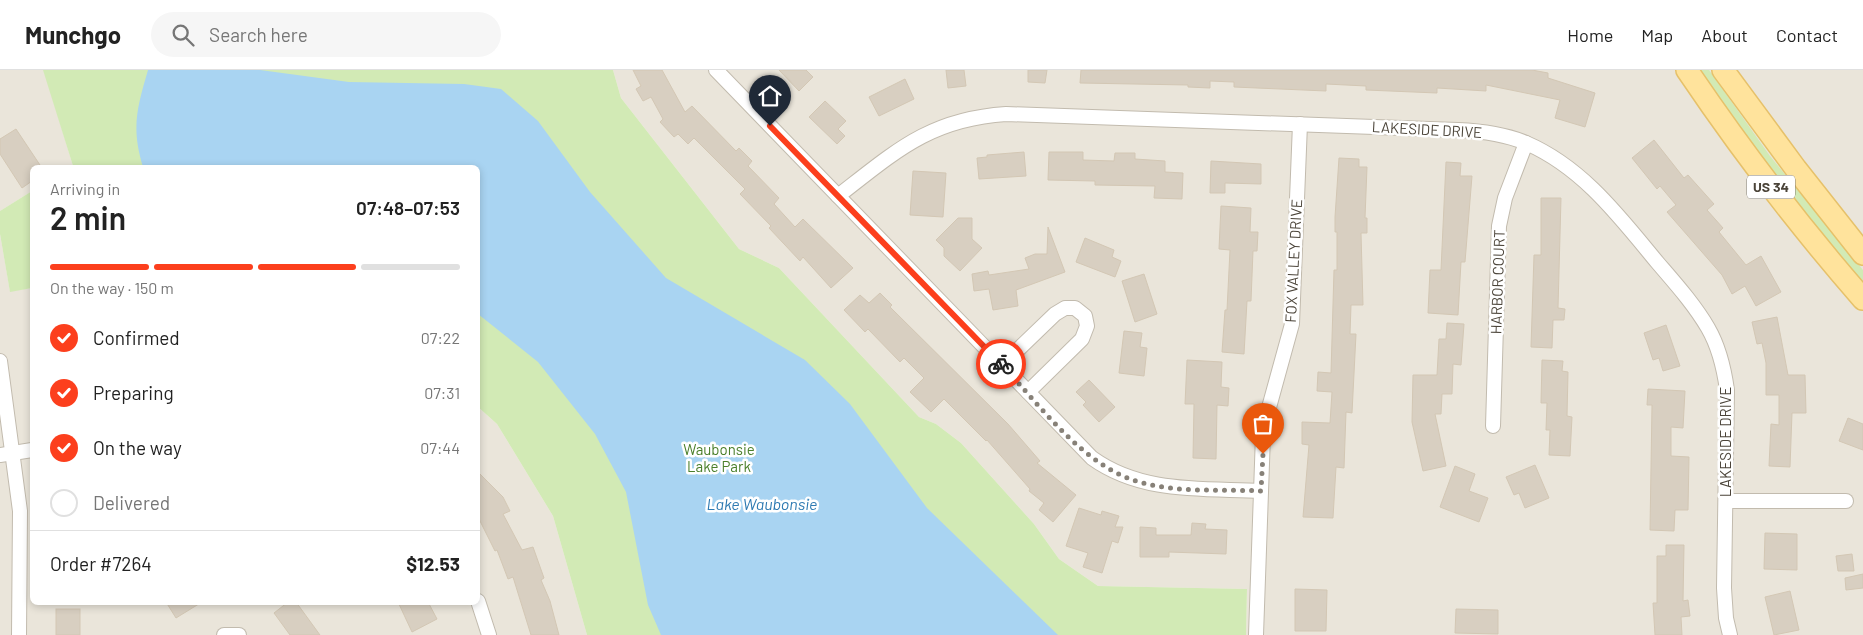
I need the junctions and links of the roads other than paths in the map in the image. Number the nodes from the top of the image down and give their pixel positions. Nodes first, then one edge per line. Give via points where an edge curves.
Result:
1 (716, 70) edge
2 (1687, 70) edge
3 (1723, 70) edge
4 (1300, 124) junction
5 (1526, 143) junction
6 (838, 196) junction
7 (1863, 254) edge
8 (1863, 300) edge
9 (0, 361) edge
10 (1002, 365) junction
11 (1028, 392) junction
12 (1493, 426) dead end
13 (30, 450) edge
14 (7, 455) edge
15 (1261, 491) junction
16 (1726, 501) junction
17 (1846, 501) dead end
18 (479, 605) edge
19 (19, 635) edge
20 (224, 635) edge
21 (239, 635) edge
22 (490, 635) edge
23 (1256, 635) edge
24 (1730, 635) edge

1 - 6 street
2 - 8 main road, US 34 via 1790,212
3 - 7 main road, US 34
4 - 5 street, LAKESIDE DRIVE via 1482,132
4 - 6 street, LAKESIDE DRIVE via 985,115 946,124 922,135
4 - 15 street, FOX VALLEY DRIVE via 1292,324 1265,422
5 - 12 street, HARBOR COURT via 1505,198 1499,226
5 - 16 street, LAKESIDE DRIVE via 1565,167 1603,197 1709,329 1722,360 1728,390
6 - 10 street
9 - 14 street
10 - 11 street
10 - 11 street via 1060,311 1075,308 1082,312 1088,326 1082,339
11 - 15 street via 1092,458 1128,479 1160,486
13 - 14 street
14 - 19 street via 20,511
15 - 23 street, FOX VALLEY DRIVE
16 - 17 street
16 - 24 street, LAKESIDE DRIVE via 1724,604
18 - 22 street
20 - 21 street

